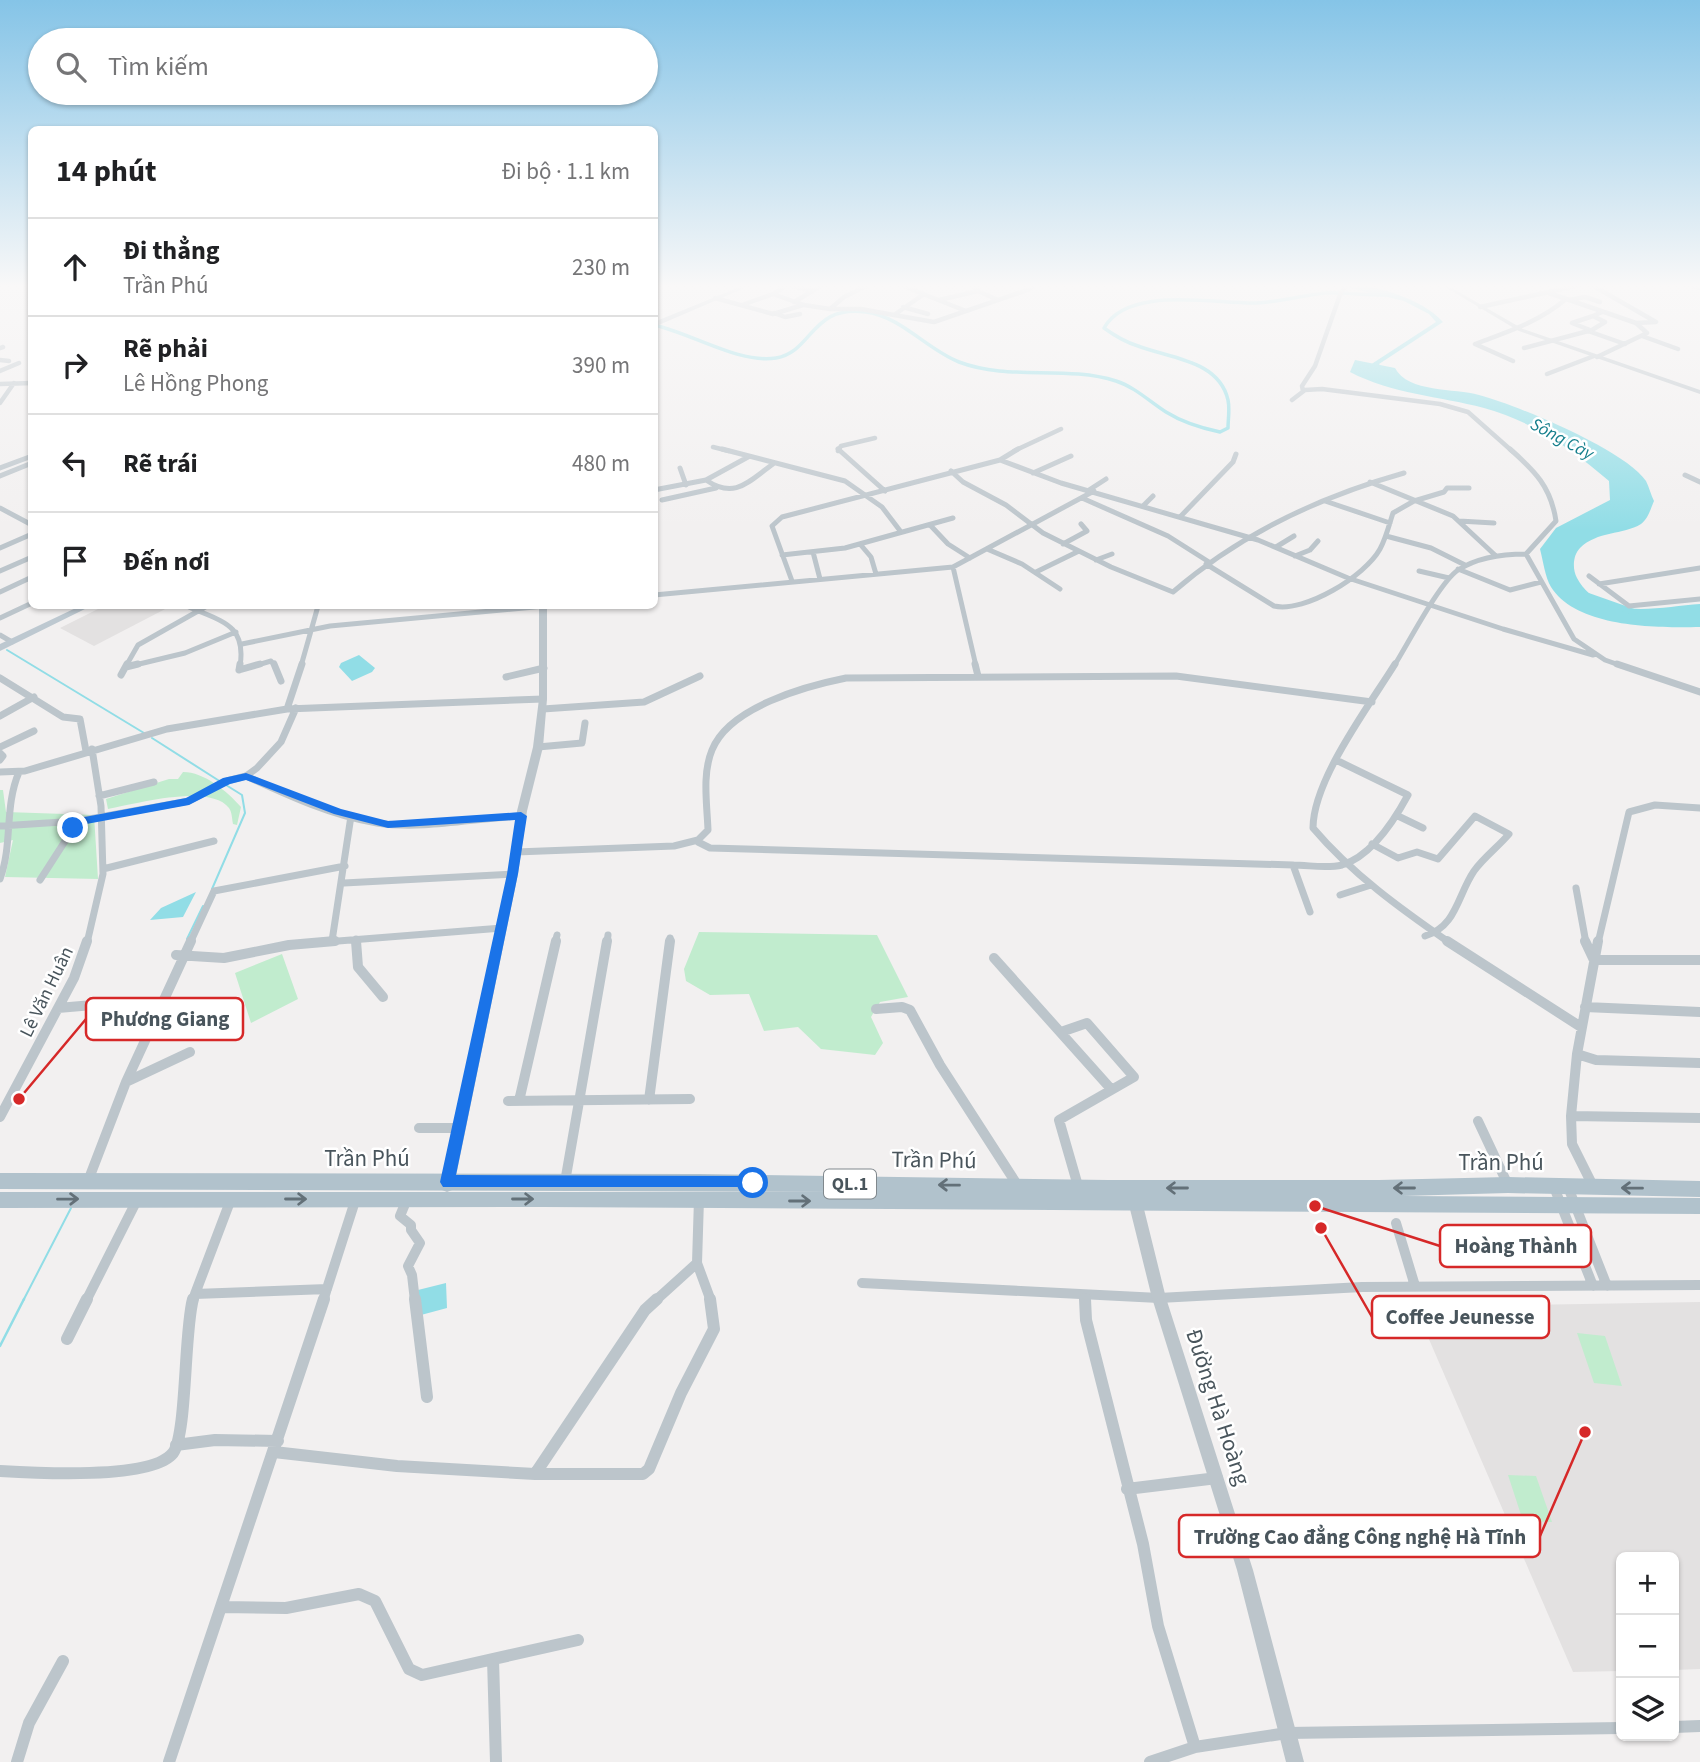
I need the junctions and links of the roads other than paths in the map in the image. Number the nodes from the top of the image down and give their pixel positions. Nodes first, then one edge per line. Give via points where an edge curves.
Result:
1 (1314, 366) edge
2 (1568, 366) edge
3 (1625, 366) edge
4 (1547, 374) dead end
5 (14, 383) junction
6 (28, 383) edge
7 (0, 384) edge
8 (1303, 391) junction
9 (1700, 392) edge
10 (1292, 400) dead end
11 (0, 403) edge
12 (1061, 429) dead end
13 (875, 438) dead end
14 (713, 447) dead end
15 (1236, 454) dead end
16 (1071, 456) dead end
17 (748, 457) junction
18 (28, 458) edge
19 (1000, 460) junction
20 (773, 464) junction
21 (28, 465) edge
22 (0, 468) edge
23 (680, 468) dead end
24 (951, 471) junction
25 (1033, 473) junction
26 (1404, 473) dead end
27 (1685, 475) dead end
28 (0, 476) edge
29 (1106, 479) dead end
30 (706, 480) junction
31 (1370, 482) junction
32 (1700, 482) edge
33 (686, 485) junction
34 (716, 488) junction
35 (1469, 488) dead end
36 (658, 489) edge
37 (885, 491) junction
38 (1091, 491) junction
39 (1153, 496) dead end
40 (866, 497) junction
41 (1082, 498) junction
42 (662, 500) dead end
43 (1325, 501) junction
44 (1414, 501) junction
45 (1143, 506) junction
46 (0, 508) edge
47 (1180, 517) junction
48 (953, 518) dead end
49 (1459, 521) junction
50 (28, 523) edge
51 (1390, 523) junction
52 (1494, 523) dead end
53 (1081, 524) dead end
54 (1030, 525) junction
55 (931, 526) junction
56 (901, 532) junction
57 (28, 536) edge
58 (1386, 536) junction
59 (1250, 537) junction
60 (1294, 537) dead end
61 (1318, 541) dead end
62 (860, 544) junction
63 (1063, 544) junction
64 (1276, 547) junction
65 (0, 548) edge
66 (987, 549) junction
67 (1079, 551) junction
68 (813, 552) junction
69 (1112, 554) dead end
70 (1526, 554) junction
71 (782, 555) junction
72 (1295, 556) junction
73 (1496, 556) junction
74 (970, 558) junction
75 (28, 559) edge
76 (1096, 560) junction
77 (1208, 563) junction
78 (1465, 565) junction
79 (953, 567) junction
80 (1700, 568) edge
81 (1458, 569) junction
82 (0, 571) edge
83 (1419, 571) dead end
84 (1036, 572) junction
85 (876, 574) junction
86 (1589, 576) dead end
87 (1348, 578) junction
88 (1449, 578) junction
89 (28, 579) edge
90 (820, 579) junction
91 (792, 581) junction
92 (1541, 582) junction
93 (1599, 584) junction
94 (1060, 589) dead end
95 (0, 592) edge
96 (658, 595) edge
97 (1700, 600) edge
98 (1433, 604) junction
99 (28, 605) edge
100 (80, 609) edge
101 (193, 609) edge
102 (201, 609) edge
103 (317, 609) edge
104 (513, 609) edge
105 (544, 609) edge
106 (197, 611) junction
107 (0, 618) edge
108 (314, 628) junction
109 (236, 632) junction
110 (0, 635) edge
111 (12, 642) junction
112 (242, 644) junction
113 (0, 649) edge
114 (1593, 655) junction
115 (125, 667) junction
116 (544, 668) junction
117 (121, 675) dead end
118 (700, 676) dead end
119 (978, 676) junction
120 (506, 677) dead end
121 (0, 678) edge
122 (281, 681) dead end
123 (1700, 692) edge
124 (35, 697) junction
125 (1372, 702) junction
126 (543, 704) junction
127 (296, 708) junction
128 (287, 709) junction
129 (0, 716) edge
130 (585, 723) dead end
131 (34, 731) dead end
132 (0, 747) edge
133 (538, 747) junction
134 (89, 750) junction
135 (0, 753) edge
136 (0, 760) edge
137 (1336, 760) junction
138 (0, 772) edge
139 (19, 772) junction
140 (246, 776) junction
141 (154, 782) dead end
142 (99, 796) junction
143 (1700, 808) edge
144 (351, 816) junction
145 (521, 816) junction
146 (1398, 816) junction
147 (102, 817) junction
148 (78, 821) junction
149 (3, 826) edge
150 (1423, 828) dead end
151 (214, 841) dead end
152 (698, 842) junction
153 (1372, 844) junction
154 (3, 850) edge
155 (516, 852) junction
156 (1346, 864) junction
157 (1293, 865) junction
158 (345, 866) junction
159 (103, 869) junction
160 (513, 874) junction
161 (0, 879) edge
162 (40, 880) dead end
163 (345, 883) junction
164 (1371, 885) junction
165 (1576, 888) dead end
166 (1340, 895) dead end
167 (1310, 912) dead end
168 (502, 928) junction
169 (1437, 934) junction
170 (557, 935) dead end
171 (608, 935) dead end
172 (1425, 936) dead end
173 (670, 938) dead end
174 (356, 939) junction
175 (332, 941) junction
176 (180, 955) junction
177 (994, 957) dead end
178 (1594, 960) junction
179 (1700, 960) edge
180 (383, 997) dead end
181 (157, 1004) junction
182 (1585, 1007) junction
183 (58, 1008) junction
184 (876, 1009) dead end
185 (1696, 1012) edge
186 (1700, 1021) edge
187 (1581, 1027) junction
188 (174, 1029) dead end
189 (1061, 1032) junction
190 (190, 1052) dead end
191 (1577, 1054) junction
192 (1700, 1063) edge
193 (126, 1082) junction
194 (1111, 1089) junction
195 (690, 1099) dead end
196 (649, 1100) junction
197 (508, 1101) dead end
198 (519, 1101) junction
199 (579, 1101) junction
200 (1571, 1116) junction
201 (0, 1117) edge
202 (1700, 1118) edge
203 (1478, 1121) dead end
204 (419, 1128) dead end
205 (459, 1128) junction
206 (0, 1181) edge
207 (88, 1181) junction
208 (565, 1182) junction
209 (1508, 1185) junction
210 (1018, 1186) junction
211 (1078, 1186) junction
212 (1594, 1187) junction
213 (1700, 1189) edge
214 (359, 1191) junction
215 (446, 1191) junction
216 (700, 1191) junction
217 (1564, 1195) junction
218 (1134, 1196) junction
219 (231, 1199) junction
220 (407, 1199) junction
221 (0, 1200) edge
222 (137, 1200) junction
223 (1602, 1204) junction
224 (1700, 1206) edge
225 (1396, 1223) dead end
226 (697, 1263) junction
227 (862, 1283) dead end
228 (1700, 1285) edge
229 (1415, 1286) junction
230 (1593, 1286) junction
231 (1607, 1286) junction
232 (327, 1289) junction
233 (195, 1294) junction
234 (1085, 1296) junction
235 (1159, 1298) junction
236 (66, 1339) dead end
237 (428, 1397) dead end
238 (176, 1445) junction
239 (276, 1447) junction
240 (0, 1471) edge
241 (535, 1474) junction
242 (1217, 1478) junction
243 (1127, 1489) junction
244 (220, 1607) junction
245 (578, 1640) dead end
246 (494, 1659) junction
247 (63, 1661) dead end
248 (1700, 1726) edge
249 (1679, 1727) edge
250 (1616, 1728) edge
251 (1287, 1732) junction
252 (1195, 1747) junction
253 (17, 1762) edge
254 (169, 1762) edge
255 (496, 1762) edge
256 (1150, 1762) edge
257 (1294, 1762) edge

1 - 8 street
2 - 4 street
3 - 9 street
5 - 6 street
5 - 7 street
5 - 11 street
8 - 10 street
8 - 70 street via 1322,388 1440,404 1474,416 1524,460 1555,506 1556,521
12 - 19 street
13 - 37 street via 837,448
14 - 17 street
15 - 47 street
16 - 25 street
17 - 20 street
17 - 30 street
18 - 22 street
19 - 24 street
19 - 25 street
20 - 34 street via 742,487
20 - 40 street via 842,480
21 - 28 street
23 - 33 street
24 - 37 street
24 - 54 street
25 - 38 street
26 - 31 street
27 - 32 street
29 - 38 street
30 - 33 street
30 - 34 street
31 - 43 street
31 - 44 street
33 - 36 street
34 - 42 street
35 - 44 street via 1447,488
37 - 40 street
38 - 41 street
38 - 45 street
39 - 45 street
40 - 56 street via 884,508
40 - 71 street via 777,520 772,526
41 - 54 street
41 - 77 street via 1168,536
43 - 51 street
43 - 59 street
44 - 49 street
44 - 51 street via 1393,513
45 - 47 street
46 - 50 street
47 - 59 street
48 - 55 street
49 - 52 street
49 - 73 street
51 - 58 street
53 - 63 street via 1087,531
54 - 63 street
54 - 66 street
55 - 56 street
55 - 74 street
56 - 62 street
57 - 65 street
58 - 78 street via 1440,551
58 - 87 street via 1370,562
59 - 64 street
59 - 77 street
60 - 64 street
61 - 72 street
62 - 68 street
62 - 85 street via 871,557
63 - 67 street
64 - 72 street
66 - 74 street
66 - 84 street
67 - 76 street
67 - 84 street
68 - 71 street
68 - 90 street
69 - 76 street
70 - 73 street
70 - 92 street
71 - 91 street
72 - 87 street
73 - 78 street
74 - 79 street
75 - 82 street
76 - 77 street via 1173,592
77 - 87 street via 1281,609 1328,595
78 - 81 street
79 - 85 street
79 - 119 street
80 - 93 street
81 - 88 street
81 - 92 street via 1510,590
83 - 88 street
84 - 94 street
85 - 90 street
86 - 93 street
87 - 98 street
88 - 98 street
89 - 95 street
90 - 91 street
91 - 96 street
92 - 114 street via 1574,639
93 - 97 street via 1629,606
98 - 114 street
98 - 125 street
99 - 107 street
100 - 111 main road
101 - 106 street
102 - 106 street
103 - 108 street
104 - 108 street
105 - 116 street
106 - 109 street via 222,620
106 - 115 street via 138,645
108 - 112 street
108 - 128 street
109 - 112 street
109 - 115 street via 185,653
110 - 111 street
111 - 113 main road
112 - 122 street via 239,670 271,662
114 - 123 street
115 - 117 street
116 - 120 street
116 - 126 street
118 - 126 street via 644,702
119 - 125 street via 1176,676
119 - 152 street via 846,678 800,688 747,715 712,749 708,830
121 - 124 street
124 - 129 street
124 - 134 street, Lê Văn Huân via 64,717 80,719
125 - 137 street
126 - 127 street
126 - 133 street
127 - 128 street
127 - 140 street via 281,742
128 - 134 street via 145,734
130 - 133 street via 582,743
131 - 132 street
133 - 145 street
134 - 139 street
134 - 142 street, Lê Văn Huân
135 - 136 street
137 - 146 street via 1408,795
137 - 156 street via 1313,809 1313,828
138 - 139 street
139 - 149 street via 11,786
140 - 144 street
140 - 147 street via 189,802
141 - 142 street
142 - 147 street, Lê Văn Huân
143 - 178 street via 1666,803 1629,812
144 - 145 street via 388,825
144 - 158 street
145 - 155 street
146 - 150 street
146 - 153 street
147 - 148 street
147 - 159 street, Lê Văn Huân
148 - 149 street
148 - 162 street
149 - 154 street
151 - 159 street
152 - 155 street
152 - 157 street via 710,848
153 - 156 street
153 - 169 street via 1398,858 1417,852 1438,859 1475,816 1509,834 1474,873 1449,923
154 - 161 street via 8,860
155 - 160 street
156 - 157 street
156 - 164 street
157 - 167 street
158 - 163 street
158 - 176 street via 214,891
159 - 183 street, Lê Văn Huân via 87,946
160 - 163 street
160 - 168 street
163 - 175 street
164 - 166 street
164 - 169 street
165 - 178 street via 1586,945
168 - 174 street
168 - 205 street
169 - 172 street
169 - 187 street
170 - 198 street
171 - 199 street
173 - 196 street
174 - 175 street
174 - 180 street via 358,967
175 - 176 street via 224,958
176 - 181 street
177 - 189 street
178 - 179 street
178 - 182 street
181 - 183 street
181 - 188 street via 168,1008
181 - 193 street
182 - 185 street
182 - 187 street
183 - 201 street, Lê Văn Huân
184 - 210 street via 910,1010
185 - 186 street
187 - 191 street
189 - 194 street
189 - 194 street via 1084,1023 1091,1026 1134,1077
190 - 193 street
191 - 192 street via 1597,1060
191 - 200 street
193 - 207 street
194 - 211 street via 1059,1120
195 - 196 street
196 - 199 street
197 - 198 street
198 - 199 street
199 - 208 street
200 - 202 street
200 - 212 street via 1572,1144
203 - 209 street
204 - 205 street
205 - 215 street
206 - 207 main road, Trần Phú / QL.1
207 - 214 main road, Trần Phú / QL.1
208 - 215 main road, Trần Phú / QL.1
208 - 216 main road, Trần Phú / QL.1
209 - 217 main road, Trần Phú / QL.1
209 -> 218 main road, Trần Phú / QL.1
210 - 211 main road, Trần Phú / QL.1
210 -> 216 main road, Trần Phú / QL.1
211 - 218 main road, Trần Phú / QL.1
213 -> 212 main road, Trần Phú / QL.1
212 - 217 main road, Trần Phú / QL.1
212 - 223 street
214 - 215 main road, Trần Phú / QL.1
219 -> 214 main road, Trần Phú / QL.1
214 - 220 main road, Trần Phú / QL.1
214 - 232 street
215 -> 216 main road, Trần Phú / QL.1
215 - 220 main road, Trần Phú / QL.1
216 -> 218 main road, Trần Phú / QL.1
216 - 226 street
217 - 218 main road, Trần Phú / QL.1
217 - 223 main road, Trần Phú / QL.1
217 - 230 street
217 - 231 street
218 - 235 street, Đường Hà Hoàng
219 - 222 main road, Trần Phú / QL.1
219 - 233 street
220 - 237 street via 400,1216 411,1224 420,1243 408,1266
221 -> 222 main road, Trần Phú / QL.1
222 - 236 street
223 - 224 main road, Trần Phú / QL.1
225 - 229 street
226 - 241 street via 645,1310
226 - 241 street via 712,1305 714,1329 649,1469 643,1474
227 - 234 street
228 - 231 street
229 - 230 street
229 - 235 street
230 - 231 street
232 - 233 street
232 - 239 street
233 - 238 street via 189,1311
234 - 235 street
234 - 243 street via 1086,1320
235 - 242 street, Đường Hà Hoàng
238 - 239 street via 215,1440
238 - 240 street via 160,1464 141,1467 82,1473
239 - 241 street via 397,1466
239 - 244 street
242 - 243 street
242 - 251 street, Đường Hà Hoàng
243 - 252 street via 1158,1626
244 - 246 street via 286,1608 359,1594 375,1601 415,1673 436,1674
244 - 254 street
245 - 246 street
246 - 255 street
247 - 253 street via 26,1731
248 - 249 street
250 - 251 street
251 - 252 street
251 - 257 street, Đường Hà Hoàng
252 - 256 street

